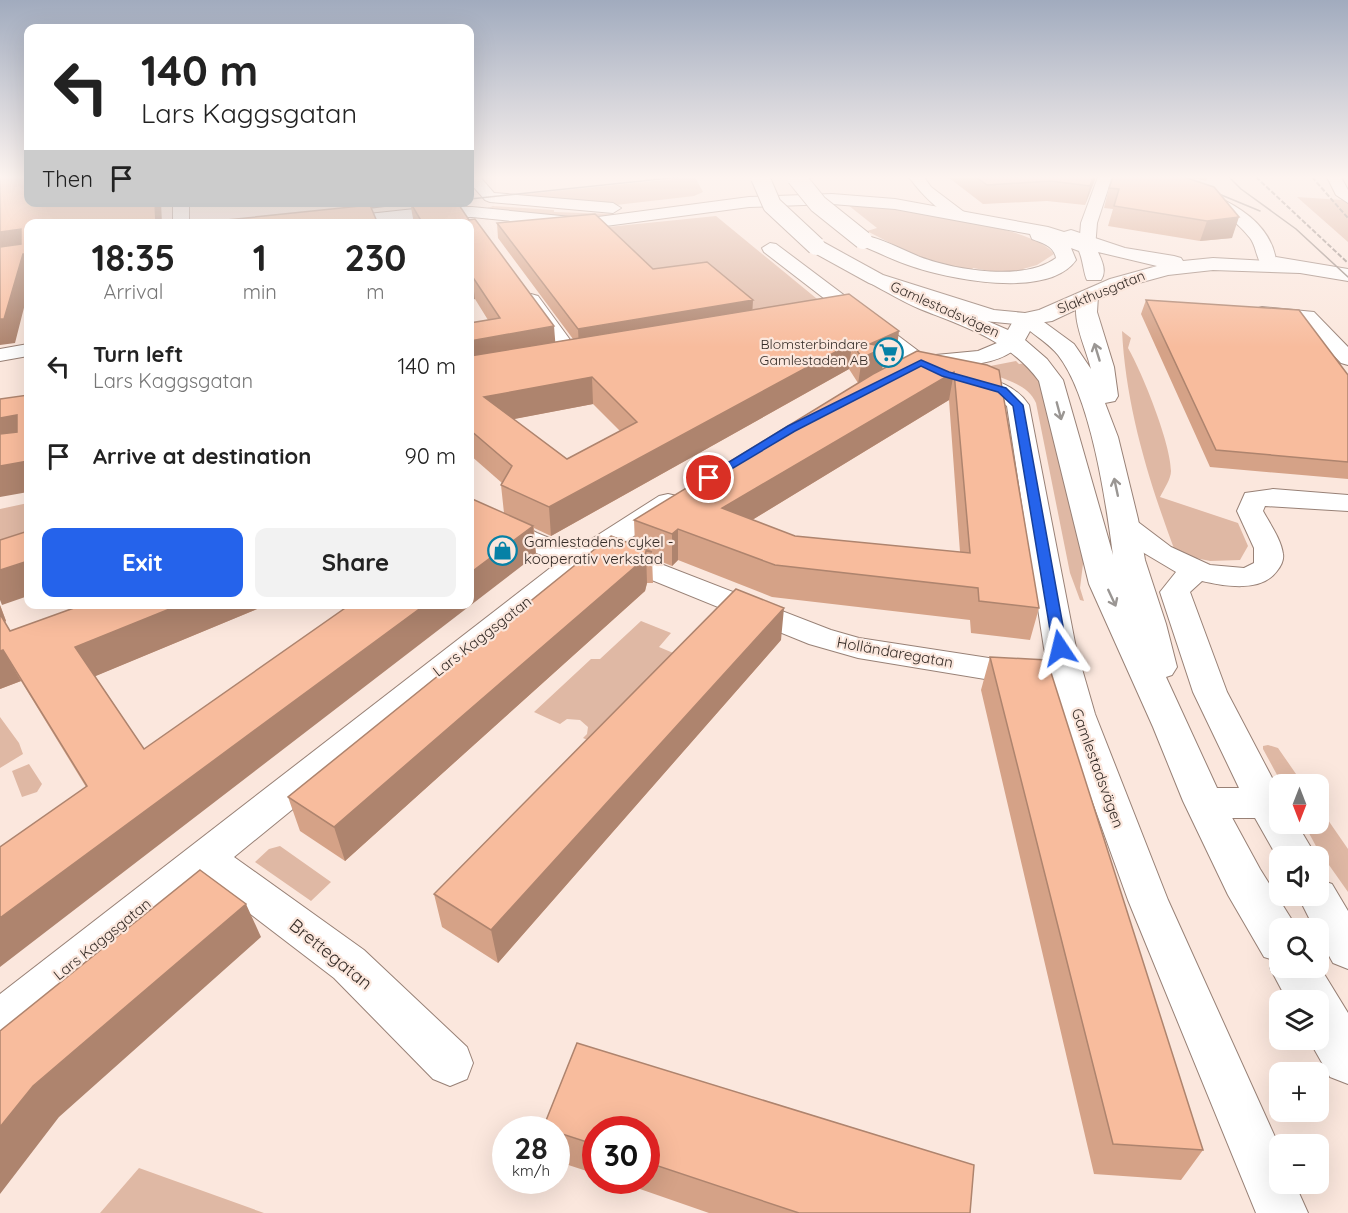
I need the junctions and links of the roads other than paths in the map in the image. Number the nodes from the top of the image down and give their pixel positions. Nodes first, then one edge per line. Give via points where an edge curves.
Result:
1 (814, 234) edge
2 (854, 234) edge
3 (1035, 234) edge
4 (1053, 234) edge
5 (1089, 234) edge
6 (1255, 234) edge
7 (820, 238) junction
8 (863, 240) junction
9 (1086, 245) junction
10 (770, 248) dead end
11 (1153, 259) junction
12 (1267, 260) junction
13 (1203, 265) junction
14 (1296, 268) junction
15 (881, 270) junction
16 (919, 273) junction
17 (1348, 275) edge
18 (519, 282) edge
19 (1091, 286) junction
20 (853, 309) junction
21 (1240, 312) edge
22 (818, 314) edge
23 (1025, 319) junction
24 (1014, 340) junction
25 (24, 351) edge
26 (594, 352) edge
27 (0, 355) edge
28 (572, 356) junction
29 (1348, 359) edge
30 (549, 360) edge
31 (921, 363) junction
32 (892, 378) edge
33 (1105, 437) junction
34 (688, 490) edge
35 (1348, 503) edge
36 (474, 511) edge
37 (1124, 525) junction
38 (587, 554) junction
39 (1197, 571) junction
40 (1067, 679) junction
41 (1172, 727) junction
42 (1204, 803) junction
43 (1266, 803) junction
44 (1290, 846) edge
45 (204, 856) junction
46 (1324, 906) edge
47 (1269, 924) edge
48 (1348, 950) edge
49 (0, 1021) edge
50 (1329, 1027) edge
51 (1348, 1059) edge
52 (450, 1063) dead end
53 (1282, 1213) edge

1 - 7 main road, Gamlestadsvägen, bridge
2 - 8 main road, Gamlestadsvägen, bridge
3 - 8 main road via 1053,240 1063,249 1066,260 1055,269 1031,275 976,275 915,261
4 - 9 main road
5 - 9 street
6 - 12 street via 1266,250
7 - 15 main road, Gamlestadsvägen
7 - 15 main road, Gamlestadsvägen via 843,243
8 - 15 main road, Gamlestadsvägen
9 - 11 main road
9 - 19 main road, Gamlestadsvägen via 1094,264
10 - 20 street, Gamlestadsvägen
11 - 12 main road, Slakthusgatan via 1211,256
11 - 13 main road
11 - 19 main road, Slakthusgatan via 1125,264
12 - 14 main road, Slakthusgatan
13 - 14 main road, Slakthusgatan
13 - 19 main road, Slakthusgatan
14 - 17 main road, Slakthusgatan
15 - 16 main road, Gamlestadsvägen
15 - 23 main road, Gamlestadsvägen via 992,316
15 - 24 main road, Gamlestadsvägen via 926,303
16 - 19 main road, Slakthusgatan via 955,283 1008,288
16 - 23 main road, Gamlestadsvägen
18 - 28 street
19 - 23 main road, Slakthusgatan via 1044,316
33 -> 19 main road, Gamlestadsvägen via 1107,403 1102,367 1086,312
20 - 22 street
20 - 31 street, Gamlestadsvägen
21 - 29 street via 1307,316
23 - 24 main road, Gamlestadsvägen
23 - 33 main road, Gamlestadsvägen via 1059,342 1077,363
24 - 31 street via 999,352 980,357
24 -> 41 main road, Gamlestadsvägen via 1035,358 1051,380 1106,584
25 - 27 street
26 - 28 street
28 - 30 street
31 - 32 street
31 - 40 street, Gamlestadsvägen via 994,387 1009,394 1018,405
37 -> 33 main road, Gamlestadsvägen
34 - 38 street, Lars Kaggsgatan
35 - 39 street via 1254,499 1250,510 1269,553 1267,566 1258,575 1240,578 1221,578
36 - 38 street, Holländaregatan via 527,539
37 - 39 street via 1151,548
37 - 41 main road, Gamlestadsvägen via 1129,560 1149,624
38 - 40 street, Holländaregatan via 858,648
38 - 45 street, Lars Kaggsgatan
39 - 43 street via 1183,580 1175,592 1210,692
40 - 53 street, Gamlestadsvägen via 1148,900
41 - 42 main road, Gamlestadsvägen
42 - 43 street
42 - 47 main road, Gamlestadsvägen
43 - 44 street
45 - 49 street, Lars Kaggsgatan
45 - 52 street, Brettegatan via 349,964
46 - 48 street
50 - 51 main road

